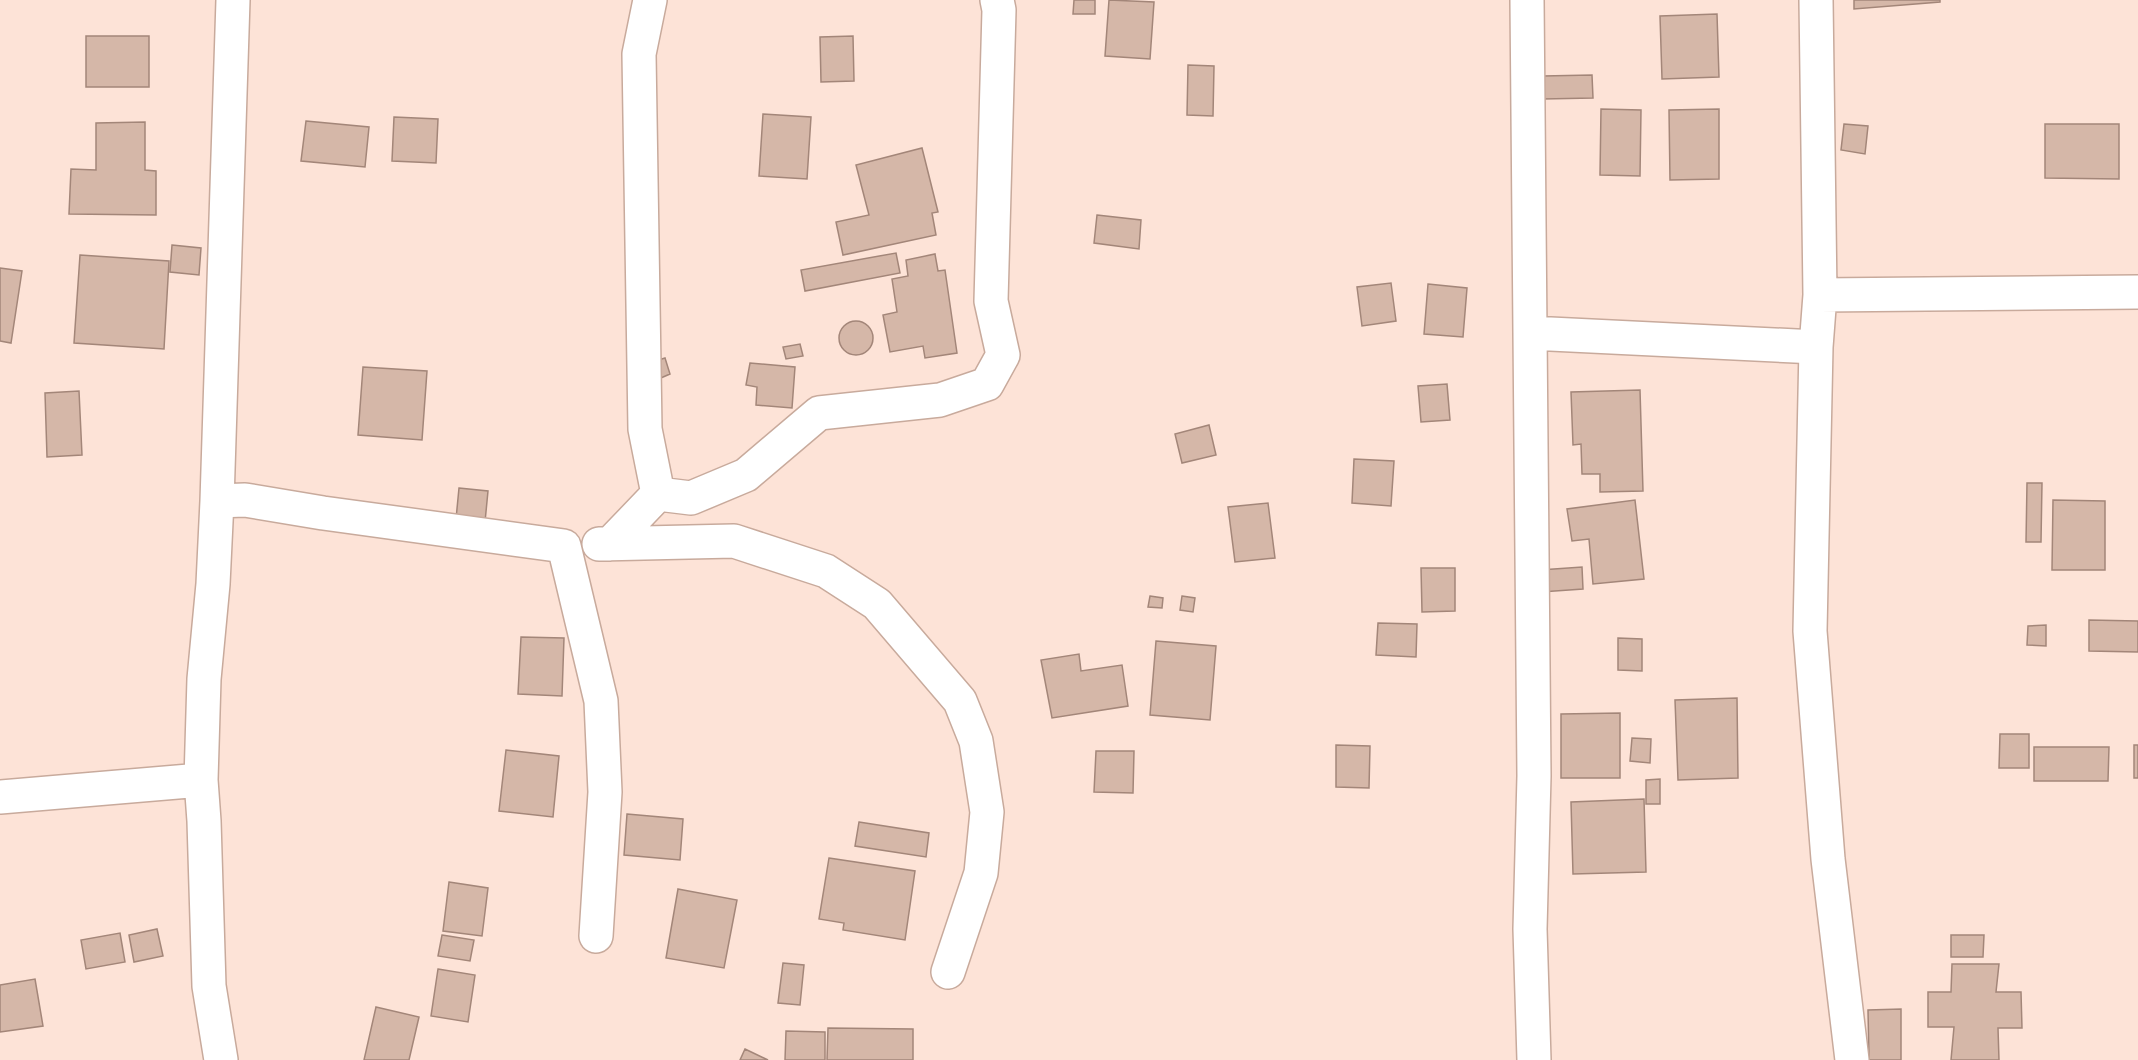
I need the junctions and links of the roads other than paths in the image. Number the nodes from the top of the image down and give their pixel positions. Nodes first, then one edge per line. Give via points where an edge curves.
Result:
1 (233, 0) edge
2 (650, 0) edge
3 (997, 0) edge
4 (1527, 0) edge
5 (1816, 0) edge
6 (2138, 292) edge
7 (1820, 295) junction
8 (1530, 333) junction
9 (1816, 347) junction
10 (658, 494) junction
11 (217, 501) junction
12 (610, 544) junction
13 (564, 546) junction
14 (201, 780) junction
15 (0, 797) edge
16 (596, 936) dead end
17 (948, 972) dead end
18 (220, 1060) edge
19 (1534, 1060) edge
20 (1852, 1060) edge

1 - 11 street
2 - 10 street via 639,54 645,429
3 - 10 street via 991,301 1003,355 987,384 940,400 819,413 746,475 691,498
4 - 8 street
5 - 7 street
6 - 7 street
7 - 9 street
8 - 9 street
8 - 19 street via 1534,776 1530,929
9 - 20 street via 1810,631 1828,859
10 - 12 street
11 - 13 street via 245,500
11 - 14 street
12 - 13 street
12 - 17 street via 734,541 826,571 877,604 960,700 976,741 987,812 981,873
13 - 16 street via 601,701 605,792
14 - 15 street
14 - 18 street via 209,986

